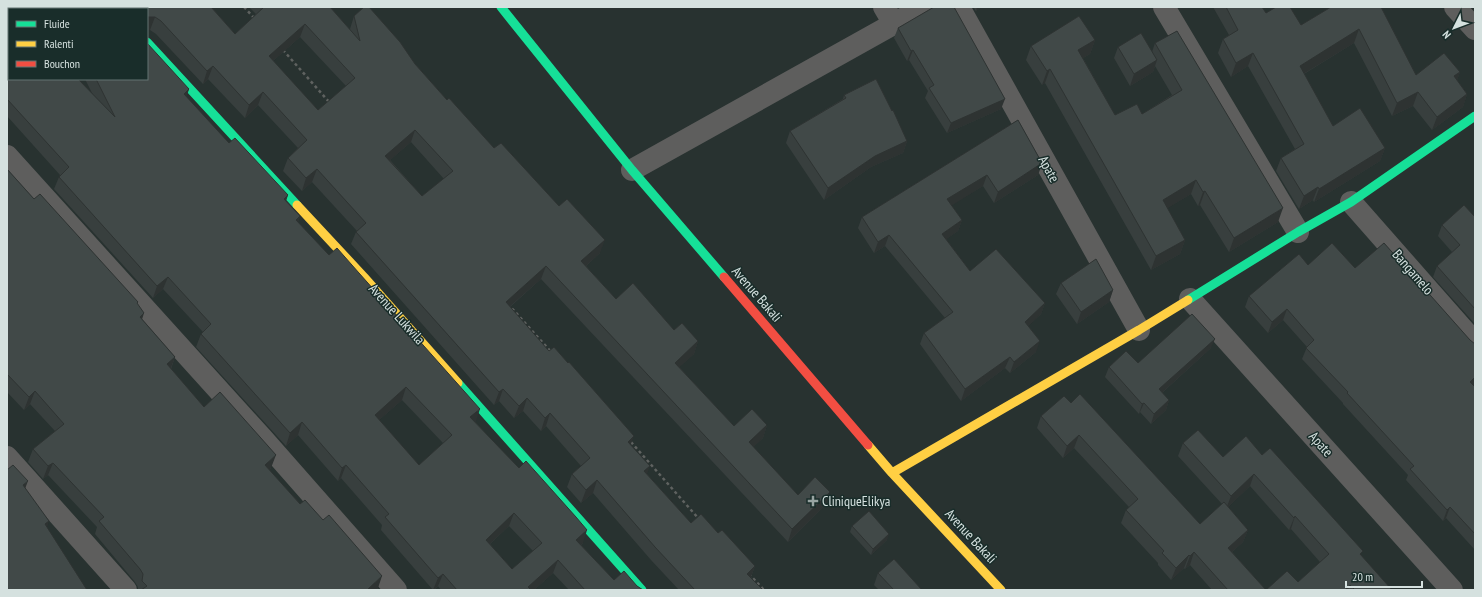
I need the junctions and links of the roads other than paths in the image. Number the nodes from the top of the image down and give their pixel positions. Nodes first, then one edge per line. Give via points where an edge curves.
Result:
1 (501, 7) edge
2 (924, 7) edge
3 (958, 7) edge
4 (1164, 7) edge
5 (1455, 7) edge
6 (889, 15) edge
7 (1475, 29) edge
8 (148, 43) edge
9 (1475, 116) edge
10 (7, 156) edge
11 (632, 170) junction
12 (1351, 202) junction
13 (1298, 232) junction
14 (1190, 299) junction
15 (1139, 330) junction
16 (1475, 343) edge
17 (7, 457) edge
18 (892, 473) junction
19 (119, 588) edge
20 (396, 590) edge
21 (642, 590) edge
22 (1001, 590) edge
23 (1452, 590) edge

1 - 11 street, Avenue Bakali
2 - 6 street
3 - 15 street, Apate
4 - 13 street
5 - 7 street
6 - 11 street
8 - 21 street, Avenue Lukwila via 364,277
9 - 12 street
10 - 20 street
11 - 18 street, Avenue Bakali
12 - 13 street
12 - 16 street, Bangamelo
13 - 14 street
14 - 15 street
14 - 23 street, Apate
15 - 18 street
17 - 19 street
18 - 22 street, Avenue Bakali

